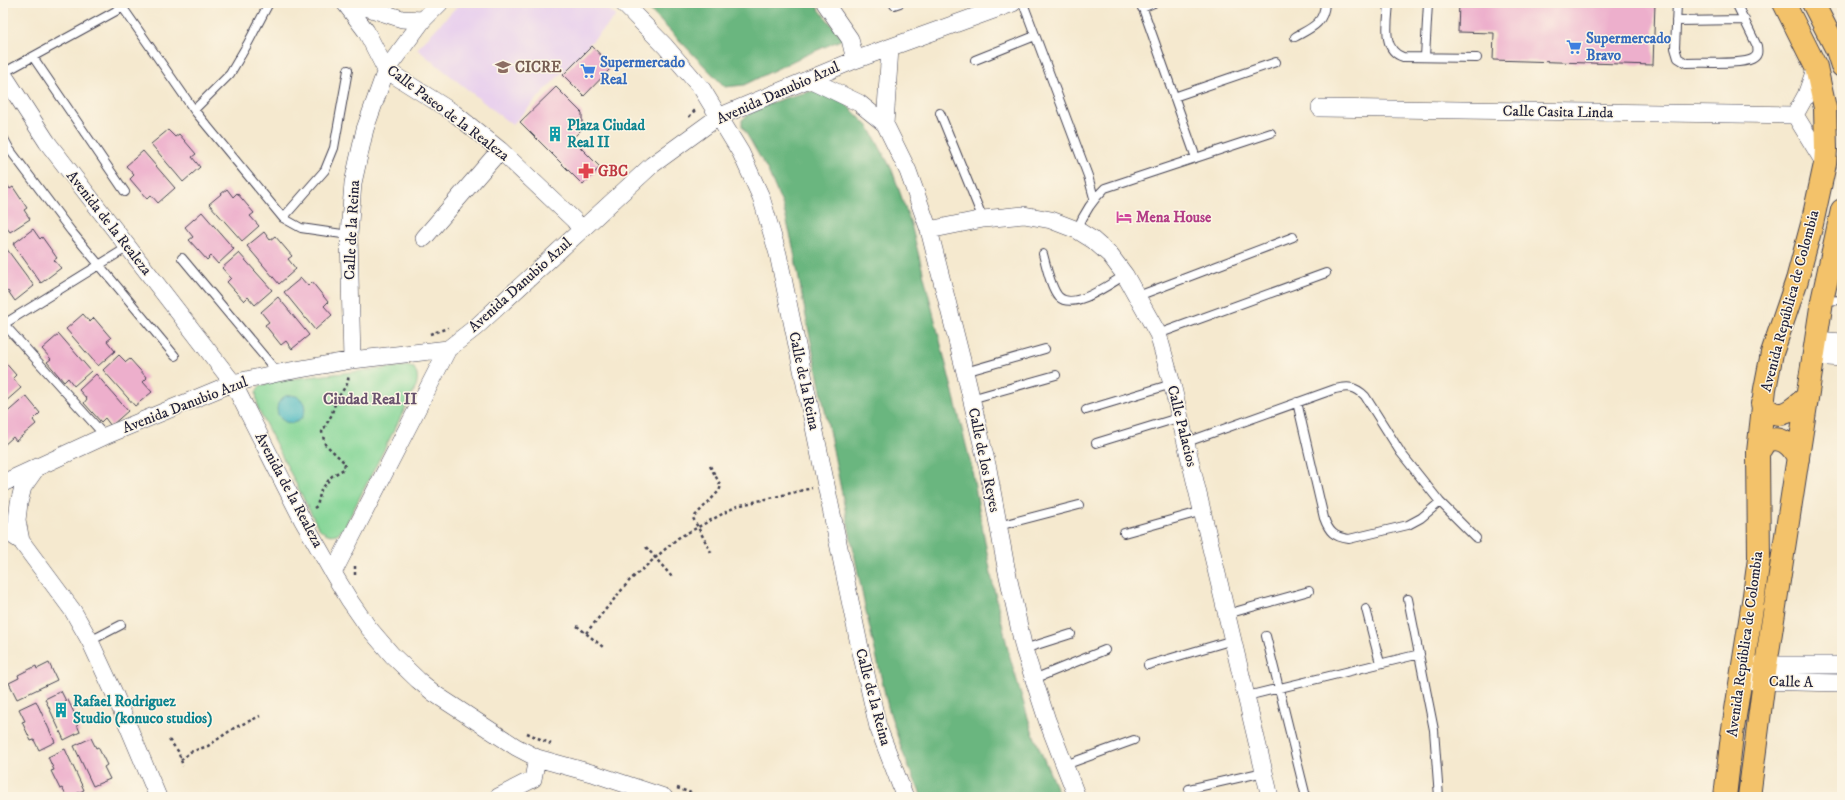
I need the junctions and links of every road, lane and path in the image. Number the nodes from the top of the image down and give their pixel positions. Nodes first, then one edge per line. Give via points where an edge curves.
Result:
1 (269, 3) edge
2 (345, 3) edge
3 (353, 3) edge
4 (440, 3) edge
5 (623, 3) edge
6 (825, 3) edge
7 (1013, 3) edge
8 (1023, 3) edge
9 (1154, 3) edge
10 (1325, 3) edge
11 (1389, 3) edge
12 (1428, 3) edge
13 (1677, 3) edge
14 (1736, 3) edge
15 (1784, 3) edge
16 (1813, 3) edge
17 (122, 4) edge
18 (1142, 5) edge
19 (423, 20) junction
20 (1745, 20) junction
21 (1676, 21) junction
22 (1035, 36) junction
23 (1295, 37) dead end
24 (890, 48) junction
25 (33, 57) junction
26 (1425, 58) junction
27 (1477, 58) dead end
28 (855, 60) junction
29 (975, 60) dead end
30 (1276, 62) dead end
31 (1842, 66) edge
32 (1816, 67) junction
33 (348, 70) dead end
34 (386, 70) junction
35 (3, 74) edge
36 (809, 79) junction
37 (1174, 97) junction
38 (696, 104) dead end
39 (1320, 108) dead end
40 (194, 110) junction
41 (940, 113) dead end
42 (1795, 115) junction
43 (718, 117) junction
44 (684, 121) dead end
45 (885, 124) junction
46 (1271, 133) dead end
47 (3, 137) edge
48 (500, 150) junction
49 (1196, 158) junction
50 (1825, 164) junction
51 (124, 192) dead end
52 (1094, 198) junction
53 (1842, 210) edge
54 (284, 218) junction
55 (984, 219) junction
56 (581, 230) junction
57 (929, 230) junction
58 (1077, 230) junction
59 (349, 235) junction
60 (1293, 237) dead end
61 (424, 238) dead end
62 (128, 247) junction
63 (1837, 251) edge
64 (1043, 254) dead end
65 (182, 258) dead end
66 (100, 266) junction
67 (1326, 273) dead end
68 (1125, 275) junction
69 (1138, 296) junction
70 (1832, 300) edge
71 (4, 324) edge
72 (450, 327) dead end
73 (429, 334) dead end
74 (1158, 334) junction
75 (1842, 342) edge
76 (1045, 348) dead end
77 (1815, 348) junction
78 (448, 349) junction
79 (175, 356) dead end
80 (1842, 358) edge
81 (352, 360) junction
82 (965, 372) junction
83 (278, 373) junction
84 (1056, 375) dead end
85 (233, 383) junction
86 (1172, 384) junction
87 (1808, 397) junction
88 (971, 399) junction
89 (1297, 402) junction
90 (1762, 404) junction
91 (1086, 410) dead end
92 (1181, 417) junction
93 (105, 436) junction
94 (1187, 442) junction
95 (1096, 443) dead end
96 (1758, 452) junction
97 (1798, 460) junction
98 (710, 466) dead end
99 (35, 469) junction
100 (813, 481) dead end
101 (3, 483) edge
102 (1440, 502) junction
103 (1079, 506) dead end
104 (1203, 512) junction
105 (302, 518) junction
106 (998, 526) junction
107 (699, 528) junction
108 (3, 529) edge
109 (1124, 534) dead end
110 (1476, 538) dead end
111 (21, 540) junction
112 (646, 547) dead end
113 (712, 554) dead end
114 (655, 557) junction
115 (355, 560) dead end
116 (333, 572) junction
117 (672, 577) dead end
118 (357, 584) dead end
119 (1309, 591) dead end
120 (1408, 599) dead end
121 (1366, 609) dead end
122 (1227, 614) junction
123 (121, 625) dead end
124 (577, 626) dead end
125 (586, 633) junction
126 (1071, 634) dead end
127 (1266, 636) dead end
128 (1233, 640) junction
129 (90, 641) junction
130 (603, 647) dead end
131 (1024, 649) junction
132 (1105, 650) dead end
133 (1420, 654) junction
134 (1380, 663) junction
135 (1148, 665) dead end
136 (1842, 665) edge
137 (1742, 673) junction
138 (1765, 673) junction
139 (1034, 679) junction
140 (1842, 683) edge
141 (1279, 688) junction
142 (1246, 696) junction
143 (260, 716) dead end
144 (525, 732) dead end
145 (170, 740) dead end
146 (1134, 740) dead end
147 (557, 747) dead end
148 (537, 758) junction
149 (181, 760) junction
150 (1065, 765) junction
151 (183, 766) dead end
152 (1264, 772) junction
153 (1189, 789) dead end
154 (158, 797) edge
155 (498, 797) edge
156 (664, 797) edge
157 (905, 797) edge
158 (1077, 797) edge
159 (1270, 797) edge
160 (1306, 797) edge
161 (1439, 797) edge
162 (1725, 797) edge
163 (1749, 797) edge

1 - 40 lane via 230,74
2 - 34 street, Calle Paseo de la Realeza via 366,31
3 - 19 street via 402,19
4 - 19 street, Calle de la Reina
5 - 43 street, Calle de la Reina via 666,46 702,89
6 - 28 street via 850,39
7 - 24 street, Avenida Danubio Azul
8 - 22 lane
9 - 18 lane
10 - 23 lane via 1324,14 1318,23
11 - 26 lane via 1388,37 1392,50 1403,57
12 - 26 lane
13 - 21 lane
14 - 20 lane
15 - 32 main road, Avenida República de Colombia
16 - 31 main road via 1837,50
17 - 25 lane via 116,11
17 - 40 lane
18 - 37 lane
19 - 34 street, Calle de la Reina
20 - 21 lane
20 - 21 lane via 1757,46 1756,57 1744,61 1686,63 1678,58 1676,53
22 - 29 lane
22 - 52 lane
24 - 28 street, Avenida Danubio Azul
24 - 45 street, Calle de los Reyes
25 - 35 lane
25 - 51 lane
26 - 27 lane
28 - 36 street, Avenida Danubio Azul
30 - 37 lane
32 - 42 street via 1806,95
32 - 50 main road, Avenida República de Colombia via 1825,108
33 - 54 lane via 334,148 325,170
34 - 48 street, Calle Paseo de la Realeza via 454,113
34 - 59 street, Calle de la Reina via 365,129 353,183
35 - 62 street, Avenida de la Realeza via 47,142
36 - 43 street, Avenida Danubio Azul
36 - 45 street, Calle de los Reyes via 859,103
37 - 49 lane
38 - 44 path via 696,109
39 - 42 street, Calle Casita Linda
40 - 54 lane
41 - 55 lane
42 - 50 street
43 - 56 street, Avenida Danubio Azul via 652,165
43 - 157 street, Calle de la Reina via 741,153 772,228 878,727
45 - 57 street, Calle de los Reyes via 908,171
46 - 49 lane
47 - 66 lane via 10,150
48 - 56 street, Calle Paseo de la Realeza via 574,220
48 - 61 street
49 - 52 lane via 1105,188
50 - 90 main road, Avenida República de Colombia via 1797,280 1772,353
52 - 58 lane
53 - 63 main road, Avenida República de Colombia
54 - 59 lane via 301,228
55 - 57 street, Calle Palacios
55 - 58 street, Calle Palacios via 1024,215 1051,220
56 - 78 street, Avenida Danubio Azul via 476,327
57 - 82 street, Calle de los Reyes
58 - 68 street, Calle Palacios via 1110,255
59 - 81 street, Calle de la Reina
60 - 69 lane
62 - 66 lane
62 - 85 street, Avenida de la Realeza
63 - 70 main road, Avenida República de Colombia
64 - 68 lane via 1054,290 1059,297 1067,301 1087,297
65 - 83 lane
66 - 71 lane
66 - 79 lane
67 - 74 lane
68 - 69 street, Calle Palacios
69 - 74 street, Calle Palacios
70 - 77 main road, Avenida República de Colombia
71 - 93 lane
72 - 73 path
74 - 86 street, Calle Palacios
75 - 77 street
76 - 82 lane
77 - 80 street
77 - 87 main road, Avenida República de Colombia
78 - 81 street, Avenida Danubio Azul
78 - 116 street, Avenida Danubio Azul
81 - 83 street, Avenida Danubio Azul
81 - 105 path via 347,384 322,432 325,444 345,463 344,469 332,476 321,490 317,506
82 - 88 street, Calle de los Reyes
83 - 85 street, Avenida Danubio Azul
84 - 88 lane
85 - 93 street, Avenida Danubio Azul
85 - 105 street, Avenida de la Realeza
86 - 91 lane
86 - 92 street, Calle Palacios
87 - 90 main road via 1786,414 1780,415 1768,411
87 - 97 main road, Avenida República de Colombia
88 - 106 street, Calle de los Reyes via 988,469
89 - 94 lane
89 - 102 lane via 1344,386 1358,389 1401,452
89 - 102 lane via 1324,518 1333,534 1349,539 1408,525
90 - 96 main road, Avenida República de Colombia
92 - 94 street, Calle Palacios
92 - 95 lane
93 - 99 street, Avenida Danubio Azul
94 - 104 street, Calle Palacios
96 - 97 main road via 1765,443 1778,439 1792,448
96 - 137 main road, Avenida República de Colombia via 1759,558
97 - 138 main road, Avenida República de Colombia
98 - 107 path via 721,486 693,518
99 - 101 street, Avenida Danubio Azul
99 - 111 street via 23,487 18,503 17,520
100 - 107 path via 814,488 738,506
102 - 110 lane
103 - 106 lane
104 - 109 lane
104 - 122 street, Calle Palacios
105 - 116 street, Avenida de la Realeza
106 - 131 street, Calle de los Reyes
107 - 113 path
107 - 114 path via 678,538
108 - 111 street
111 - 129 street via 73,612
112 - 114 path
114 - 117 path
114 - 125 path via 630,580
115 - 118 path
116 - 148 street, Avenida de la Realeza via 368,627 418,680 516,747
119 - 122 lane
120 - 133 lane
121 - 134 lane
122 - 128 street, Calle Palacios
123 - 129 lane
124 - 125 path
125 - 130 path
126 - 131 lane
127 - 141 lane
128 - 135 lane
128 - 142 street, Calle Palacios
129 - 154 street
131 - 139 street, Calle de los Reyes
132 - 139 lane
133 - 134 lane
133 - 161 lane via 1434,730
134 - 141 lane
136 - 138 street, Calle A
137 - 138 street, Calle A
137 - 162 main road, Avenida República de Colombia
138 - 140 street, Calle A
138 - 163 main road, Avenida República de Colombia
139 - 150 street, Calle de los Reyes
141 - 142 lane
141 - 160 lane
142 - 152 street, Calle Palacios
143 - 149 path via 234,728 208,746 190,752
144 - 147 path
145 - 149 path
146 - 150 lane
148 - 155 street via 533,779
148 - 156 street, Avenida de la Realeza
149 - 151 path
150 - 158 street, Calle de los Reyes
152 - 153 lane
152 - 159 street, Calle Palacios

